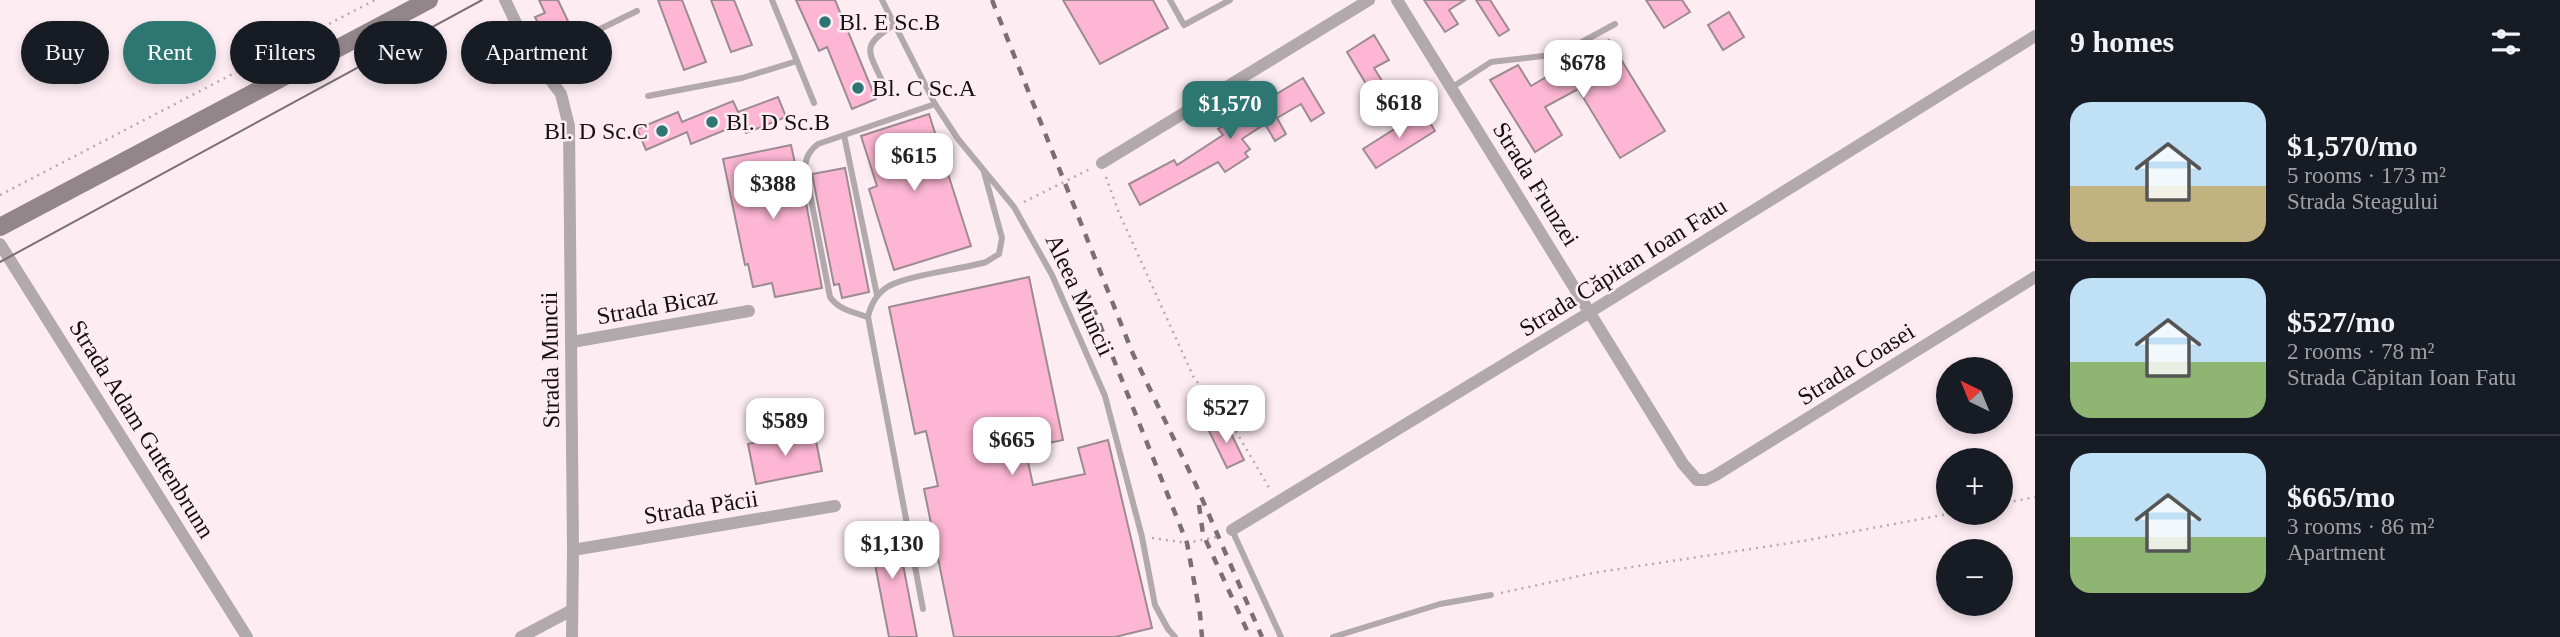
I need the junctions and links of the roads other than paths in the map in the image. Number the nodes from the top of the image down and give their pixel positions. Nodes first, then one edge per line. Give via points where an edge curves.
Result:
1 (429, 0) edge
2 (505, 0) edge
3 (772, 0) edge
4 (882, 0) edge
5 (1170, 0) edge
6 (1230, 0) edge
7 (1369, 0) edge
8 (1397, 0) edge
9 (1348, 6) edge
10 (637, 11) dead end
11 (895, 24) junction
12 (1615, 24) dead end
13 (2035, 36) edge
14 (797, 61) junction
15 (883, 83) dead end
16 (554, 85) junction
17 (1451, 88) junction
18 (648, 96) dead end
19 (814, 103) dead end
20 (935, 104) junction
21 (844, 135) junction
22 (1102, 163) road end
23 (982, 167) junction
24 (0, 227) edge
25 (0, 244) edge
26 (2035, 277) edge
27 (877, 295) junction
28 (750, 311) dead end
29 (1590, 312) junction
30 (868, 317) junction
31 (572, 342) junction
32 (1698, 480) joint
33 (835, 506) dead end
34 (1232, 530) joint
35 (573, 550) junction
36 (1491, 595) road end
37 (923, 609) dead end
38 (572, 610) junction
39 (247, 637) edge
40 (521, 637) edge
41 (572, 637) edge
42 (1175, 637) edge
43 (1282, 637) edge
44 (1333, 637) edge

1 - 24 main road
2 - 16 street, Strada Muncii via 531,54
3 - 14 lane
4 - 11 lane, Aleea Muncii
5 - 6 lane via 1184,25
7 - 9 street
8 - 17 street, Strada Frunzei
9 - 22 street
10 - 16 lane via 600,29
11 - 15 lane via 870,44
11 - 20 lane, Aleea Muncii
12 - 17 lane via 1560,54 1491,62
13 - 29 street, Strada Căpitan Ioan Fatu
14 - 18 lane via 742,78
14 - 19 lane
16 - 31 street, Strada Muncii via 569,125
17 - 29 street, Strada Frunzei
20 - 21 lane
20 - 23 lane, Aleea Muncii
21 - 27 lane
21 - 30 lane via 811,149 805,169 830,297 845,310
23 - 27 lane via 1002,238 999,254 986,262 891,285
23 - 42 lane, Aleea Muncii via 1014,206 1052,275 1105,396 1155,605
25 - 39 street, Strada Adam Guttenbrunn
26 - 32 street, Strada Coasei via 1716,475
27 - 30 lane
28 - 31 street, Strada Bicaz
29 - 32 street, Strada Frunzei
29 - 34 street, Strada Căpitan Ioan Fatu
30 - 37 lane
31 - 35 street, Strada Muncii
33 - 35 street, Strada Păcii
34 - 43 lane
35 - 38 street, Strada Muncii
36 - 44 lane via 1440,604
38 - 40 street
38 - 41 street, Strada Muncii

